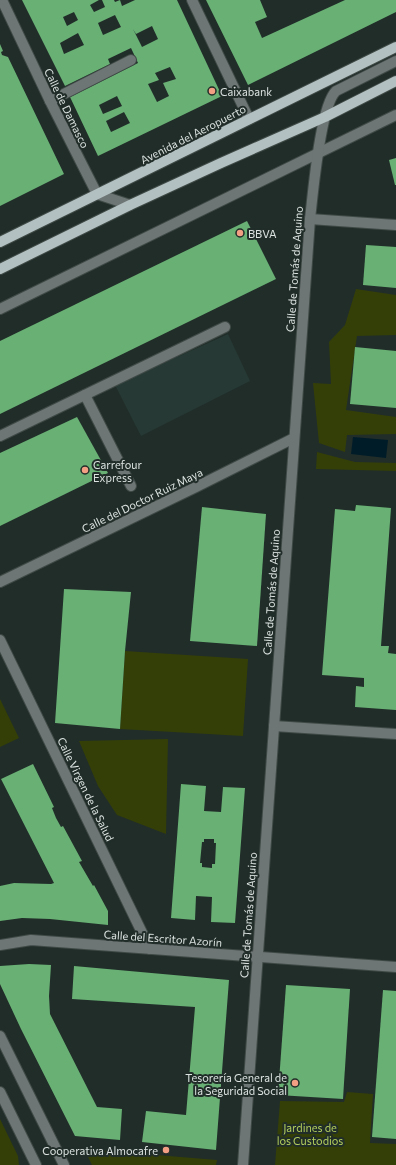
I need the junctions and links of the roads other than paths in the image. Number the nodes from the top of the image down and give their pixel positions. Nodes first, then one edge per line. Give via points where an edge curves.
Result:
1 (2, 0) edge
2 (192, 0) edge
3 (396, 47) edge
4 (131, 60) dead end
5 (396, 60) edge
6 (396, 81) edge
7 (50, 101) junction
8 (396, 115) edge
9 (325, 117) junction
10 (249, 119) junction
11 (318, 153) junction
12 (97, 194) junction
13 (130, 205) junction
14 (310, 219) junction
15 (396, 225) edge
16 (0, 242) edge
17 (0, 269) edge
18 (0, 309) edge
19 (225, 327) dead end
20 (85, 395) junction
21 (0, 436) edge
22 (294, 438) junction
23 (131, 486) dead end
24 (0, 582) edge
25 (0, 640) edge
26 (274, 726) junction
27 (396, 734) edge
28 (0, 945) edge
29 (150, 949) junction
30 (257, 957) junction
31 (396, 967) edge
32 (0, 1036) edge
33 (0, 1092) edge
34 (36, 1165) edge
35 (64, 1165) edge
36 (242, 1165) edge

1 - 7 street, Calle de Damasco
2 - 10 street
3 - 10 main road, Avenida del Aeropuerto
4 - 7 street
5 - 9 street, Calle de Tomás de Aquino via 336,91 330,99
6 - 9 main road
7 - 12 street, Calle de Damasco
8 - 11 street
9 - 11 street, Calle de Tomás de Aquino
9 - 13 main road
10 - 12 main road, Avenida del Aeropuerto
11 - 14 street, Calle de Tomás de Aquino
11 - 18 street
12 - 13 street
12 - 16 main road, Avenida del Aeropuerto
13 - 17 main road
14 - 15 street
14 - 22 street, Calle de Tomás de Aquino
19 - 20 street
20 - 21 street
20 - 23 street
22 - 24 street, Calle del Doctor Ruiz Maya
22 - 26 street, Calle de Tomás de Aquino
25 - 29 street, Calle Virgen de la Salud
26 - 27 street
26 - 30 street, Calle de Tomás de Aquino
28 - 29 street, Calle del Escritor Azorín via 31,940
29 - 30 street, Calle del Escritor Azorín
30 - 31 street, Calle del Escritor Azorín
30 - 36 street, Calle de Tomás de Aquino
32 - 35 street
33 - 34 street

